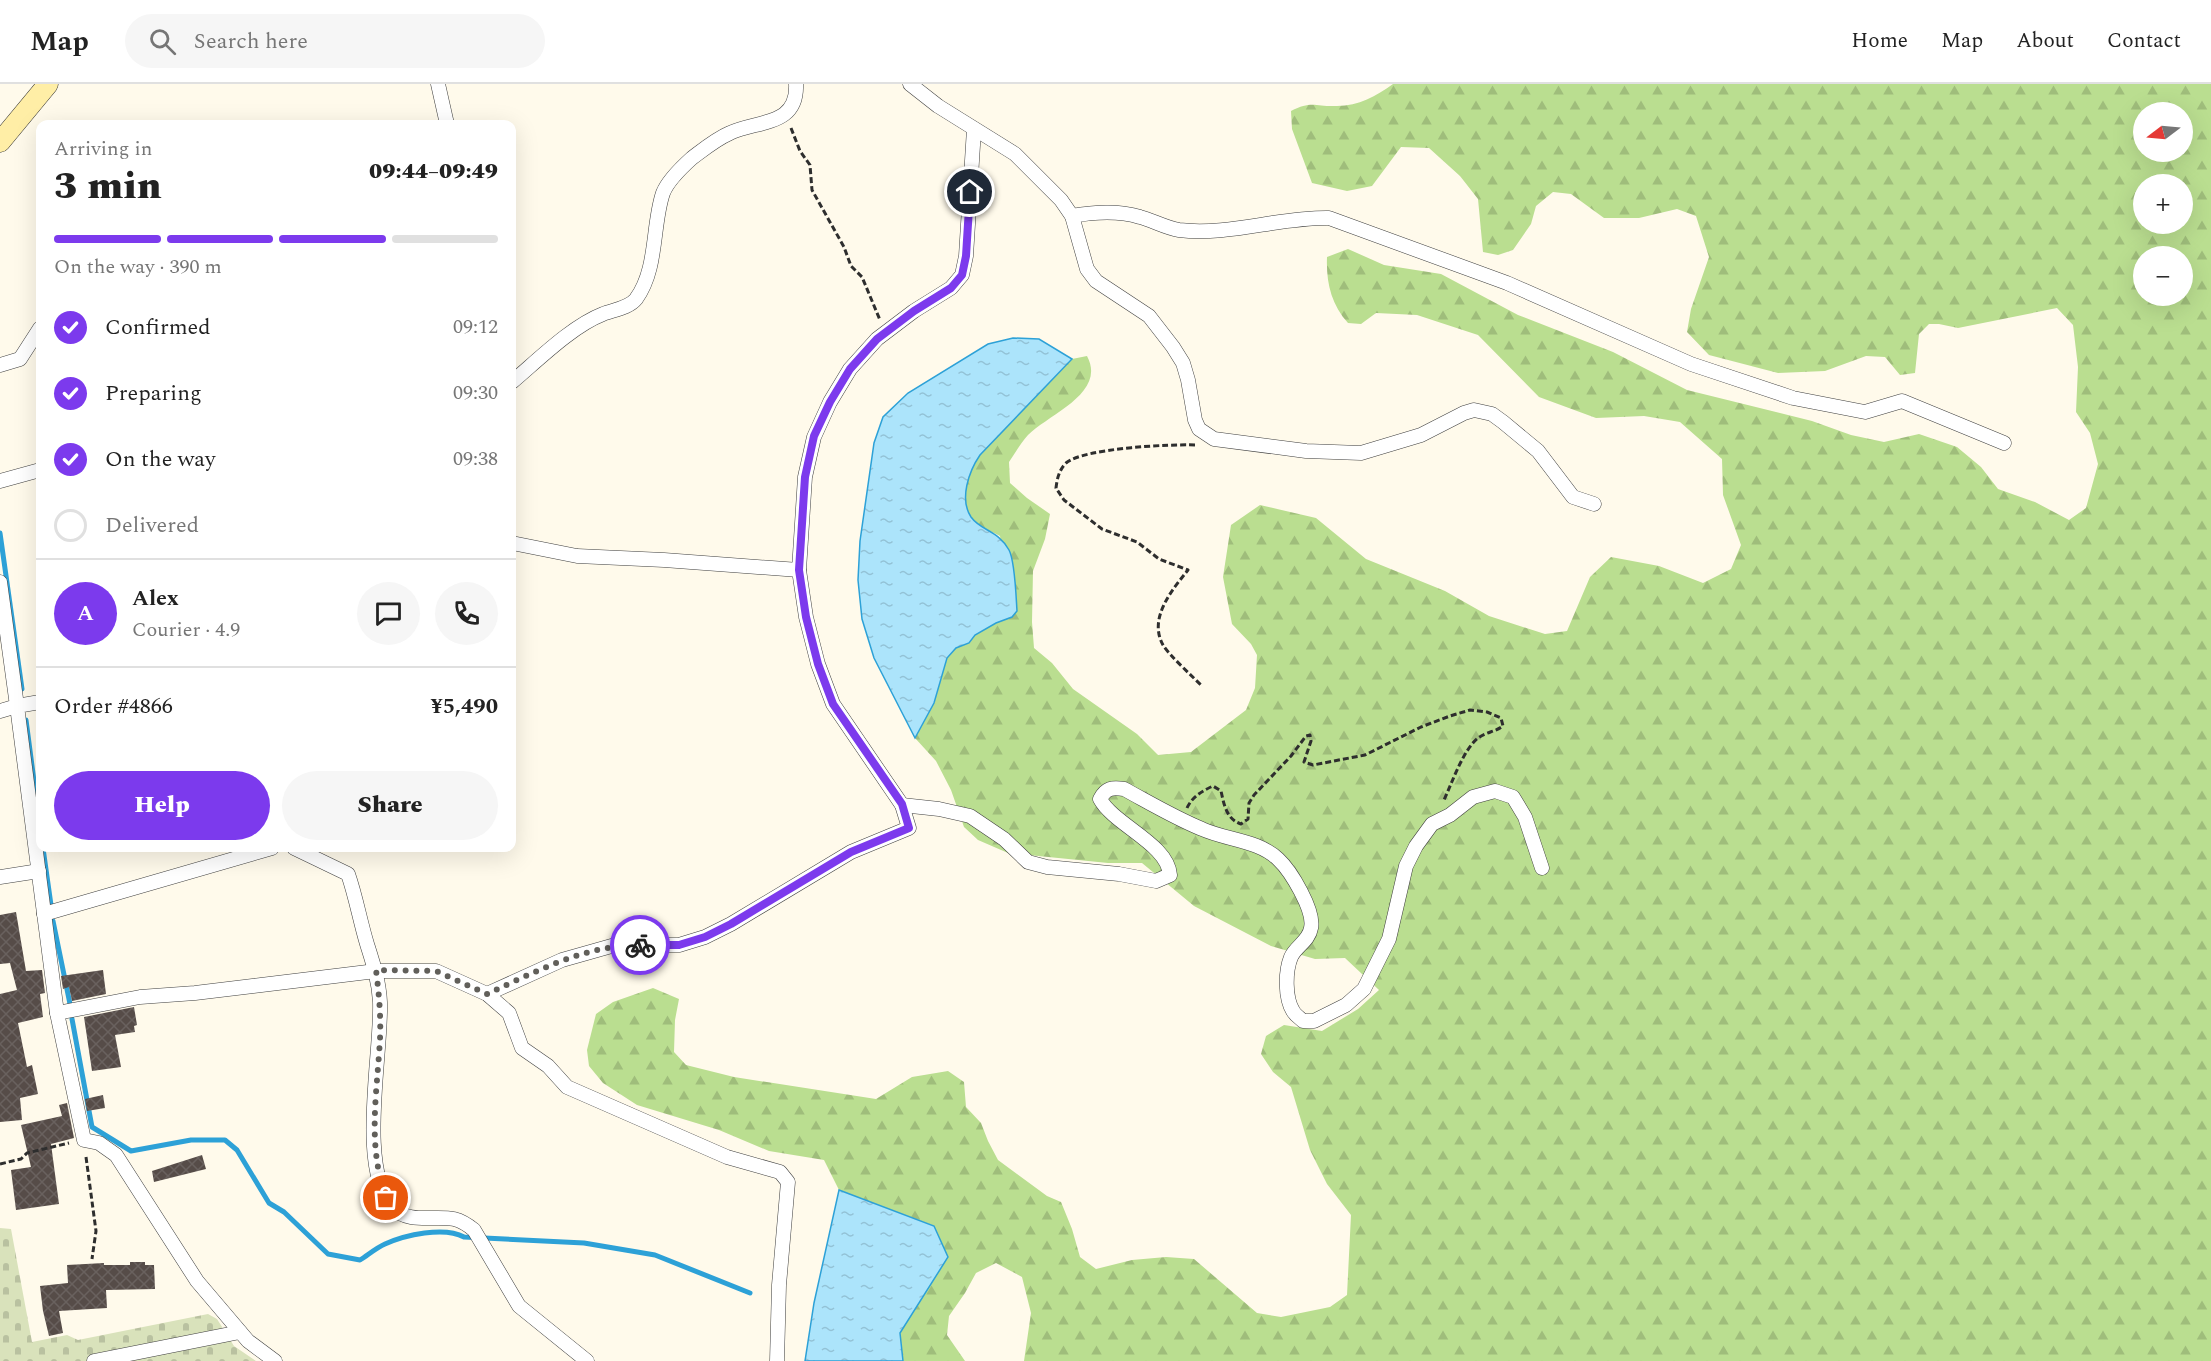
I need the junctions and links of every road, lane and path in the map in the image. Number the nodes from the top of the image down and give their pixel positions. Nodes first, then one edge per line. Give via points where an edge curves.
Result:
1 (48, 84) edge
2 (438, 84) edge
3 (796, 84) edge
4 (910, 84) edge
5 (785, 114) junction
6 (446, 120) edge
7 (974, 129) junction
8 (0, 142) edge
9 (1071, 216) junction
10 (886, 333) junction
11 (36, 334) edge
12 (0, 364) edge
13 (516, 379) edge
14 (1205, 435) junction
15 (2004, 443) dead end
16 (36, 471) edge
17 (0, 481) edge
18 (1594, 504) dead end
19 (516, 544) edge
20 (799, 570) junction
21 (0, 582) edge
22 (1202, 686) dead end
23 (36, 703) edge
24 (17, 706) junction
25 (0, 711) edge
26 (902, 804) junction
27 (1182, 821) junction
28 (1432, 824) junction
29 (36, 848) edge
30 (36, 852) edge
31 (258, 852) edge
32 (302, 852) edge
33 (1542, 868) dead end
34 (39, 871) junction
35 (0, 877) edge
36 (44, 914) junction
37 (376, 970) junction
38 (487, 994) junction
39 (57, 1013) junction
40 (84, 1140) junction
41 (86, 1157) dead end
42 (0, 1164) edge
43 (92, 1259) dead end
44 (240, 1332) junction
45 (94, 1361) edge
46 (275, 1361) edge
47 (587, 1361) edge
48 (777, 1361) edge

1 - 8 main road
2 - 6 street
3 - 5 street via 793,105
4 - 7 street
5 - 10 path via 810,165 812,190 851,266 862,277
5 - 13 street via 732,132 691,160 663,192 653,255 634,301 585,322
7 - 9 street via 1015,154 1061,200
7 - 10 street via 962,275 951,288
9 - 14 street via 1087,269 1096,281 1149,316 1173,346 1183,363 1195,420
9 - 15 street via 1097,211 1137,216 1178,230 1234,229 1306,217 1329,218 1507,283 1691,364 1793,398 1865,412 1902,401
10 - 20 street via 850,369 814,436 805,477
11 - 12 street via 20,359
14 - 18 street via 1306,451 1361,453 1421,435 1474,410 1492,414 1503,422 1538,451 1573,497
14 - 22 path via 1195,445 1152,445 1084,454 1066,463 1056,488 1064,500 1102,529 1137,542 1159,559 1188,570 1162,607 1159,625 1163,645
16 - 17 street
19 - 20 street via 577,556
20 - 26 street via 806,617 833,704
21 - 24 street
23 - 24 street
24 - 25 street
24 - 29 street
26 - 27 street via 970,816 1004,838 1028,862 1156,881 1170,875 1169,867 1100,799 1113,787 1124,789
26 - 38 street via 909,828 851,852 705,937 679,945 615,945 562,960
27 - 28 street via 1268,851 1292,877 1311,914 1312,925 1309,936 1291,956 1288,971 1288,997 1293,1011 1303,1021 1314,1021 1346,1005 1364,989 1389,939 1406,866
27 - 28 path via 1190,802 1213,786 1221,791 1232,821 1240,824 1248,819 1254,795 1306,736 1310,735 1311,741 1304,762 1313,765 1365,755 1421,727 1470,710 1501,718 1503,726 1482,735 1468,749
28 - 33 street via 1473,797 1495,791 1513,797 1525,817
30 - 34 street
31 - 36 street
32 - 37 street via 348,874
34 - 35 street
34 - 36 street
36 - 39 street
37 - 38 street via 436,971
37 - 39 street via 140,997
37 - 47 street via 380,1039 373,1134 375,1160 386,1198 395,1210 408,1216 463,1222 478,1235 519,1306
38 - 48 street via 509,1014 522,1048 548,1066 567,1087 727,1157 780,1172 788,1182
39 - 40 street
40 - 42 path via 27,1153 21,1159
40 - 44 street via 99,1143 116,1155 196,1281
41 - 43 path via 96,1231
44 - 45 street
44 - 46 street

